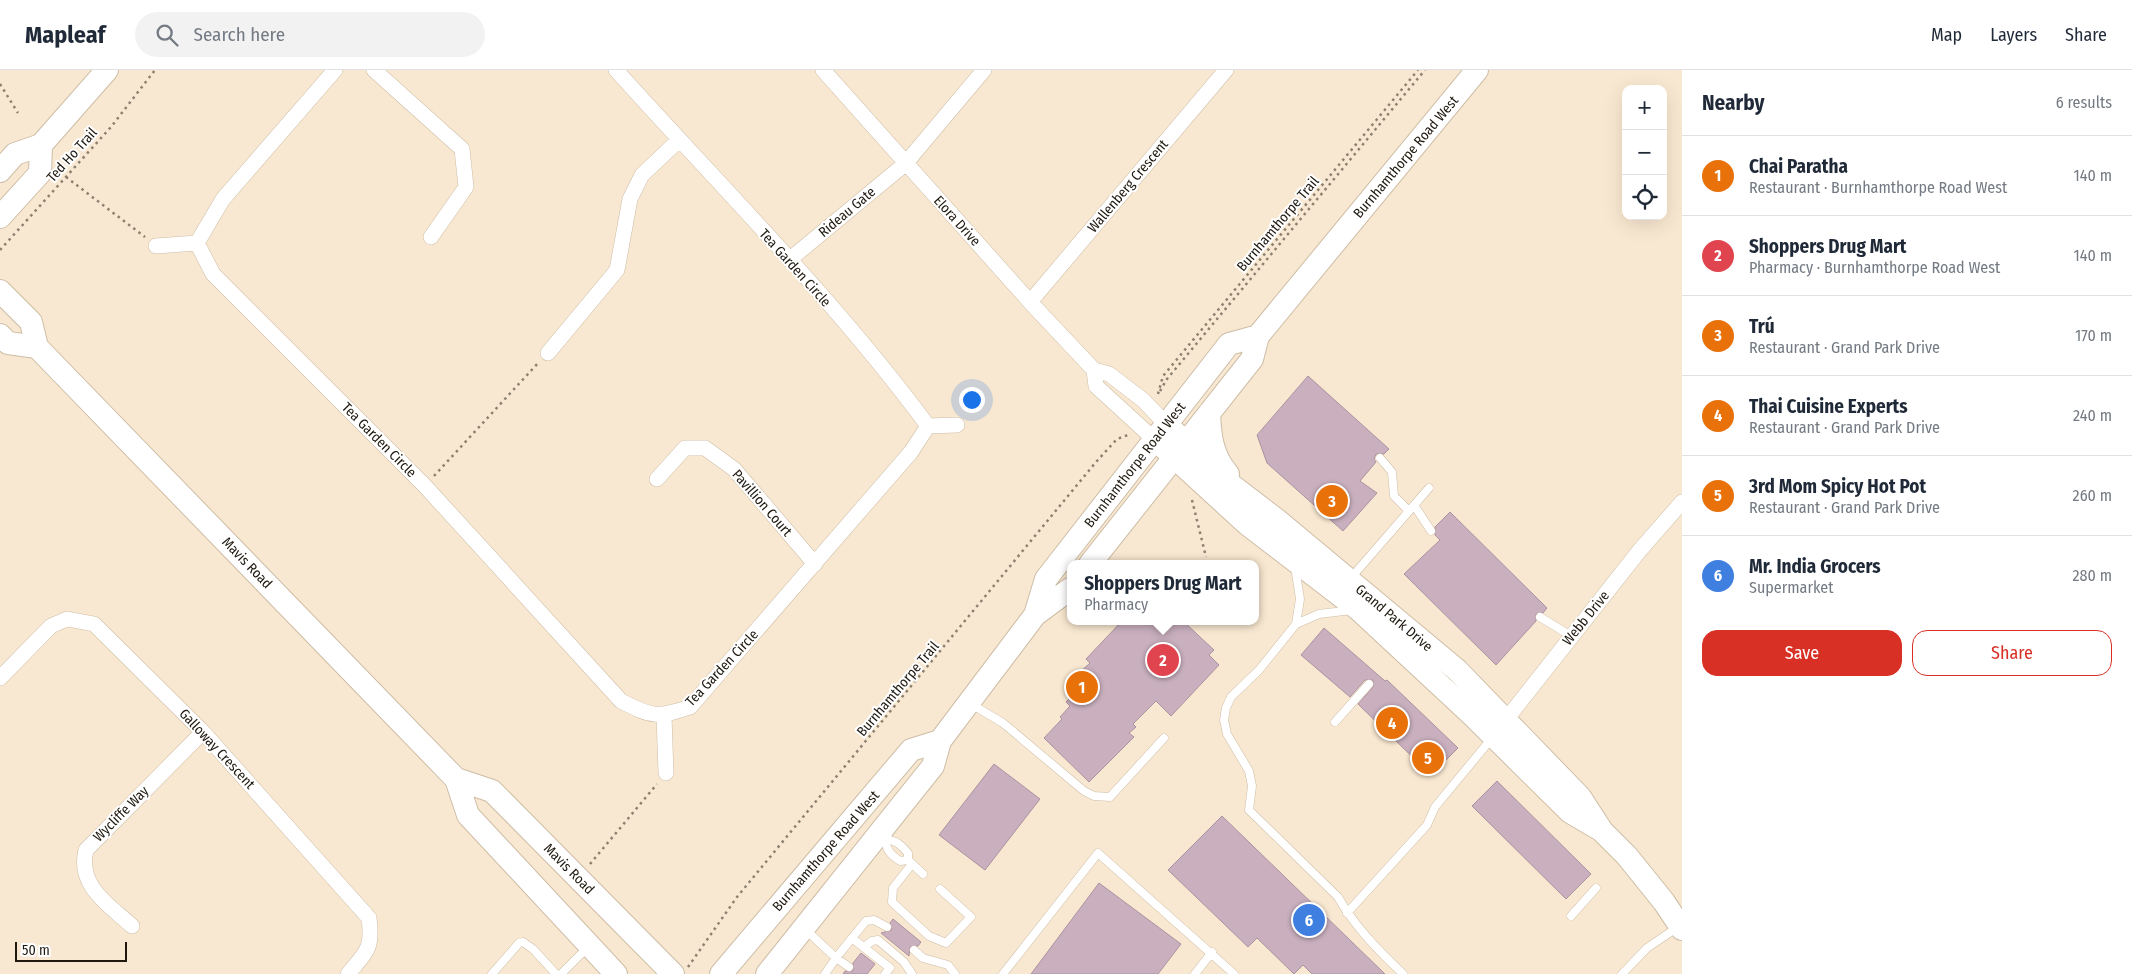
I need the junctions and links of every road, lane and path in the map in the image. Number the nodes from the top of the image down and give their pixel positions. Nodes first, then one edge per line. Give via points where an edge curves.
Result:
1 (107, 70) edge
2 (155, 70) edge
3 (335, 70) edge
4 (374, 70) edge
5 (616, 70) edge
6 (822, 70) edge
7 (984, 70) edge
8 (1226, 70) edge
9 (1418, 70) edge
10 (1425, 70) edge
11 (1477, 70) edge
12 (0, 84) edge
13 (18, 113) dead end
14 (679, 140) junction
15 (41, 145) junction
16 (905, 164) junction
17 (0, 170) edge
18 (66, 176) junction
19 (0, 217) edge
20 (431, 237) dead end
21 (197, 243) junction
22 (156, 246) joint
23 (0, 250) edge
24 (789, 260) junction
25 (0, 291) edge
26 (1030, 302) junction
27 (0, 335) edge
28 (1258, 336) junction
29 (37, 347) junction
30 (548, 353) joint
31 (1209, 413) junction
32 (928, 426) junction
33 (958, 426) dead end
34 (1161, 432) junction
35 (1127, 435) dead end
36 (1179, 450) junction
37 (1380, 458) dead end
38 (657, 479) dead end
39 (425, 486) junction
40 (1429, 488) dead end
41 (1191, 496) dead end
42 (1682, 502) edge
43 (1412, 508) junction
44 (1277, 520) junction
45 (1431, 531) dead end
46 (1206, 557) dead end
47 (1093, 560) edge
48 (1294, 562) junction
49 (816, 564) junction
50 (1349, 580) junction
51 (1067, 591) edge
52 (1358, 610) junction
53 (1034, 615) junction
54 (1540, 617) dead end
55 (1296, 624) junction
56 (1571, 636) junction
57 (0, 678) edge
58 (1369, 684) dead end
59 (969, 704) junction
60 (664, 716) junction
61 (1506, 719) junction
62 (1335, 722) dead end
63 (203, 732) junction
64 (1492, 737) junction
65 (1164, 738) dead end
66 (940, 741) junction
67 (666, 773) joint
68 (456, 779) junction
69 (1602, 831) junction
70 (882, 837) junction
71 (910, 862) junction
72 (588, 868) dead end
73 (923, 874) dead end
74 (1596, 888) dead end
75 (940, 889) dead end
76 (1347, 913) junction
77 (1571, 916) dead end
78 (132, 926) dead end
79 (887, 927) dead end
80 (1681, 927) edge
81 (804, 928) junction
82 (852, 938) junction
83 (589, 946) junction
84 (864, 947) junction
85 (914, 950) dead end
86 (1212, 952) junction
87 (836, 958) junction
88 (849, 967) dead end
89 (682, 968) edge
90 (887, 971) edge
91 (828, 973) edge
92 (348, 974) edge
93 (492, 974) edge
94 (556, 974) edge
95 (561, 974) edge
96 (616, 974) edge
97 (721, 974) edge
98 (767, 974) edge
99 (896, 974) edge
100 (912, 974) edge
101 (955, 974) edge
102 (1002, 974) edge
103 (1195, 974) edge
104 (1233, 974) edge
105 (1403, 974) edge
106 (1622, 974) edge

1 - 15 main road
2 - 18 path, Ted Ho Trail via 111,127
3 - 21 street via 223,199
4 - 20 street via 462,150 466,187
5 - 14 street, Tea Garden Circle
6 - 16 street, Elora Drive
7 - 16 street, Rideau Gate
8 - 26 street, Wallenberg Crescent
9 - 10 path, Burnhamthorpe Trail via 1163,376 1159,393 1167,379
11 - 28 main road, Burnhamthorpe Road West
12 - 13 path
14 - 24 street, Tea Garden Circle
14 - 30 street via 642,175 630,199 617,270
15 - 17 main road via 15,154
15 - 19 main road via 40,173
16 - 24 street, Rideau Gate
16 - 26 street, Elora Drive
18 - 22 path
18 - 23 path, Ted Ho Trail
21 - 22 street
21 - 39 street, Tea Garden Circle via 213,274
24 - 32 street, Tea Garden Circle via 902,391
25 - 29 main road, Mavis Road via 30,322
26 - 34 street, Elora Drive via 1094,370 1096,386
27 - 29 main road via 8,343
28 - 31 main road, Burnhamthorpe Road West via 1252,359
28 - 34 main road, Burnhamthorpe Road West via 1229,344
29 - 68 main road, Mavis Road
30 - 39 path
31 - 36 main road, Burnhamthorpe Road West
31 - 44 main road via 1211,444 1223,468 1274,511
32 - 33 street
32 - 49 street, Tea Garden Circle via 911,452
34 - 36 main road, Grand Park Drive
34 - 53 main road, Burnhamthorpe Road West via 1046,579
35 - 89 path, Burnhamthorpe Trail via 1118,439 1096,462
36 - 44 main road, Grand Park Drive
36 - 47 main road, Burnhamthorpe Road West
36 - 48 main road, Grand Park Drive via 1247,524
37 - 43 lane via 1392,472 1394,496
38 - 49 street, Pavillion Court via 685,448 705,448 734,469
39 - 60 street, Tea Garden Circle via 621,701 644,712
40 - 43 lane
41 - 46 path
42 - 56 street, Webb Drive
43 - 45 lane
43 - 50 lane
44 - 50 main road, Grand Park Drive
48 - 52 main road, Grand Park Drive
48 - 55 lane via 1300,599
49 - 60 street, Tea Garden Circle via 690,707
50 - 61 main road, Grand Park Drive via 1457,670
51 - 53 main road, Burnhamthorpe Road West
52 - 55 lane via 1319,614
52 - 64 main road, Grand Park Drive
53 - 59 main road, Burnhamthorpe Road West
54 - 56 lane
55 - 76 lane via 1259,670 1231,698 1224,720 1227,734 1249,771 1252,786 1249,810 1338,897
56 - 61 street, Webb Drive
57 - 63 street, Galloway Crescent via 51,626 67,619 94,624
58 - 62 lane
59 - 65 lane via 1003,722 1094,796 1110,797
59 - 66 main road, Burnhamthorpe Road West
60 - 67 street
61 - 64 street, Webb Drive
61 - 69 main road, Grand Park Drive via 1580,797
63 - 78 street, Wycliffe Way via 86,850 83,870 90,886
63 - 92 street, Galloway Crescent via 369,918 369,949
64 - 69 main road, Grand Park Drive via 1570,812
64 - 76 lane via 1435,806 1426,825
66 - 70 main road, Burnhamthorpe Road West via 933,766
66 - 97 main road, Burnhamthorpe Road West via 911,750
67 - 72 path
68 - 83 main road, Mavis Road via 468,815
68 - 89 main road, Mavis Road via 492,791
69 - 80 main road, Grand Park Drive via 1627,856
70 - 71 lane via 901,846 908,853
70 - 71 lane via 886,850 892,856
70 - 81 main road, Burnhamthorpe Road West
71 - 73 lane
71 - 75 lane via 893,888 892,902 929,936 946,943 971,917
74 - 77 lane
76 - 105 lane
79 - 82 lane via 874,920 866,921
80 - 106 lane via 1647,948
81 - 87 lane
81 - 98 main road, Burnhamthorpe Road West
82 - 84 lane
82 - 87 lane
83 - 95 lane
83 - 96 main road, Mavis Road
84 - 90 lane
84 - 100 lane via 878,940 904,962
85 - 101 lane via 923,958 948,965
86 - 102 lane via 1098,853
86 - 103 lane
86 - 104 lane
87 - 88 lane
87 - 91 lane
90 - 99 lane
93 - 94 lane via 523,942

